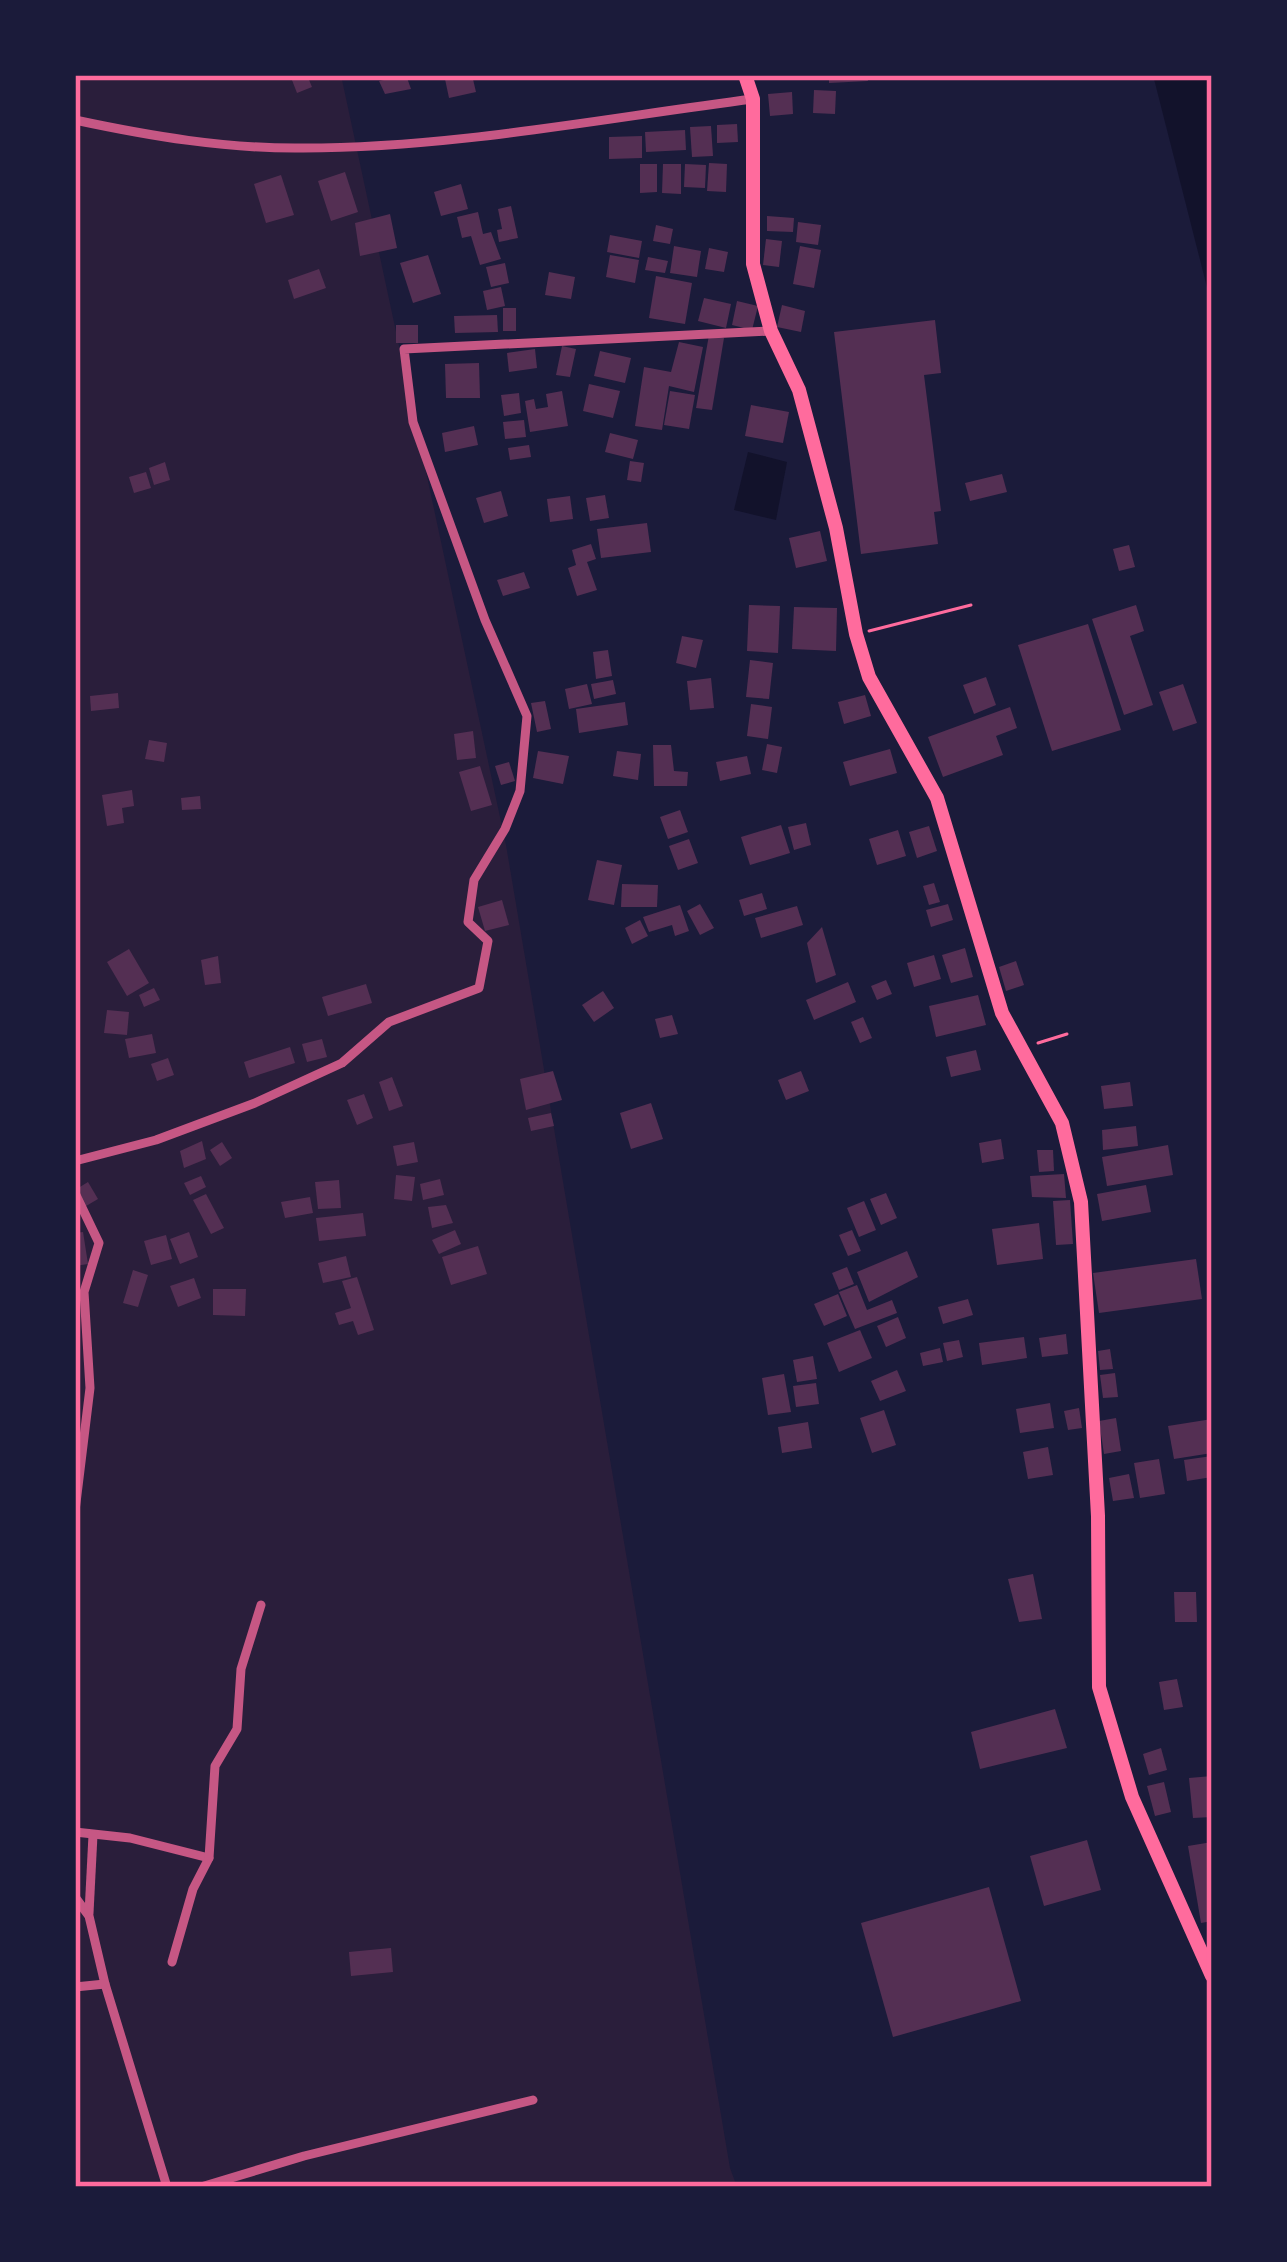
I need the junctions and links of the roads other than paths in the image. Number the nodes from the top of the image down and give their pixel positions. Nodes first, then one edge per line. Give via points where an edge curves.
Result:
1 (745, 75) edge
2 (753, 99) junction
3 (75, 119) edge
4 (771, 331) junction
5 (75, 1161) edge
6 (75, 1193) edge
7 (75, 1511) edge
8 (261, 1605) dead end
9 (75, 1832) edge
10 (93, 1835) junction
11 (209, 1858) junction
12 (75, 1897) edge
13 (89, 1916) junction
14 (172, 1962) dead end
15 (1212, 1976) edge
16 (105, 1984) junction
17 (75, 1988) edge
18 (533, 2101) dead end
19 (166, 2187) edge
20 (201, 2187) edge

1 - 2 main road
2 - 3 street via 379,147 162,138
2 - 4 main road via 752,264
4 - 5 street via 404,349 413,422 527,716 520,791 474,880 468,922 488,941 479,988 389,1022 342,1063 255,1102
4 - 15 main road via 799,390 869,677 937,798 990,983 1062,1123 1081,1202 1100,1688 1132,1797
6 - 7 street via 99,1243 84,1292 91,1388
8 - 11 street via 241,1669 237,1730 214,1766
9 - 10 street
10 - 11 street
10 - 13 street
11 - 14 street
12 - 13 street
13 - 16 street
16 - 17 street
16 - 19 street
18 - 20 street

